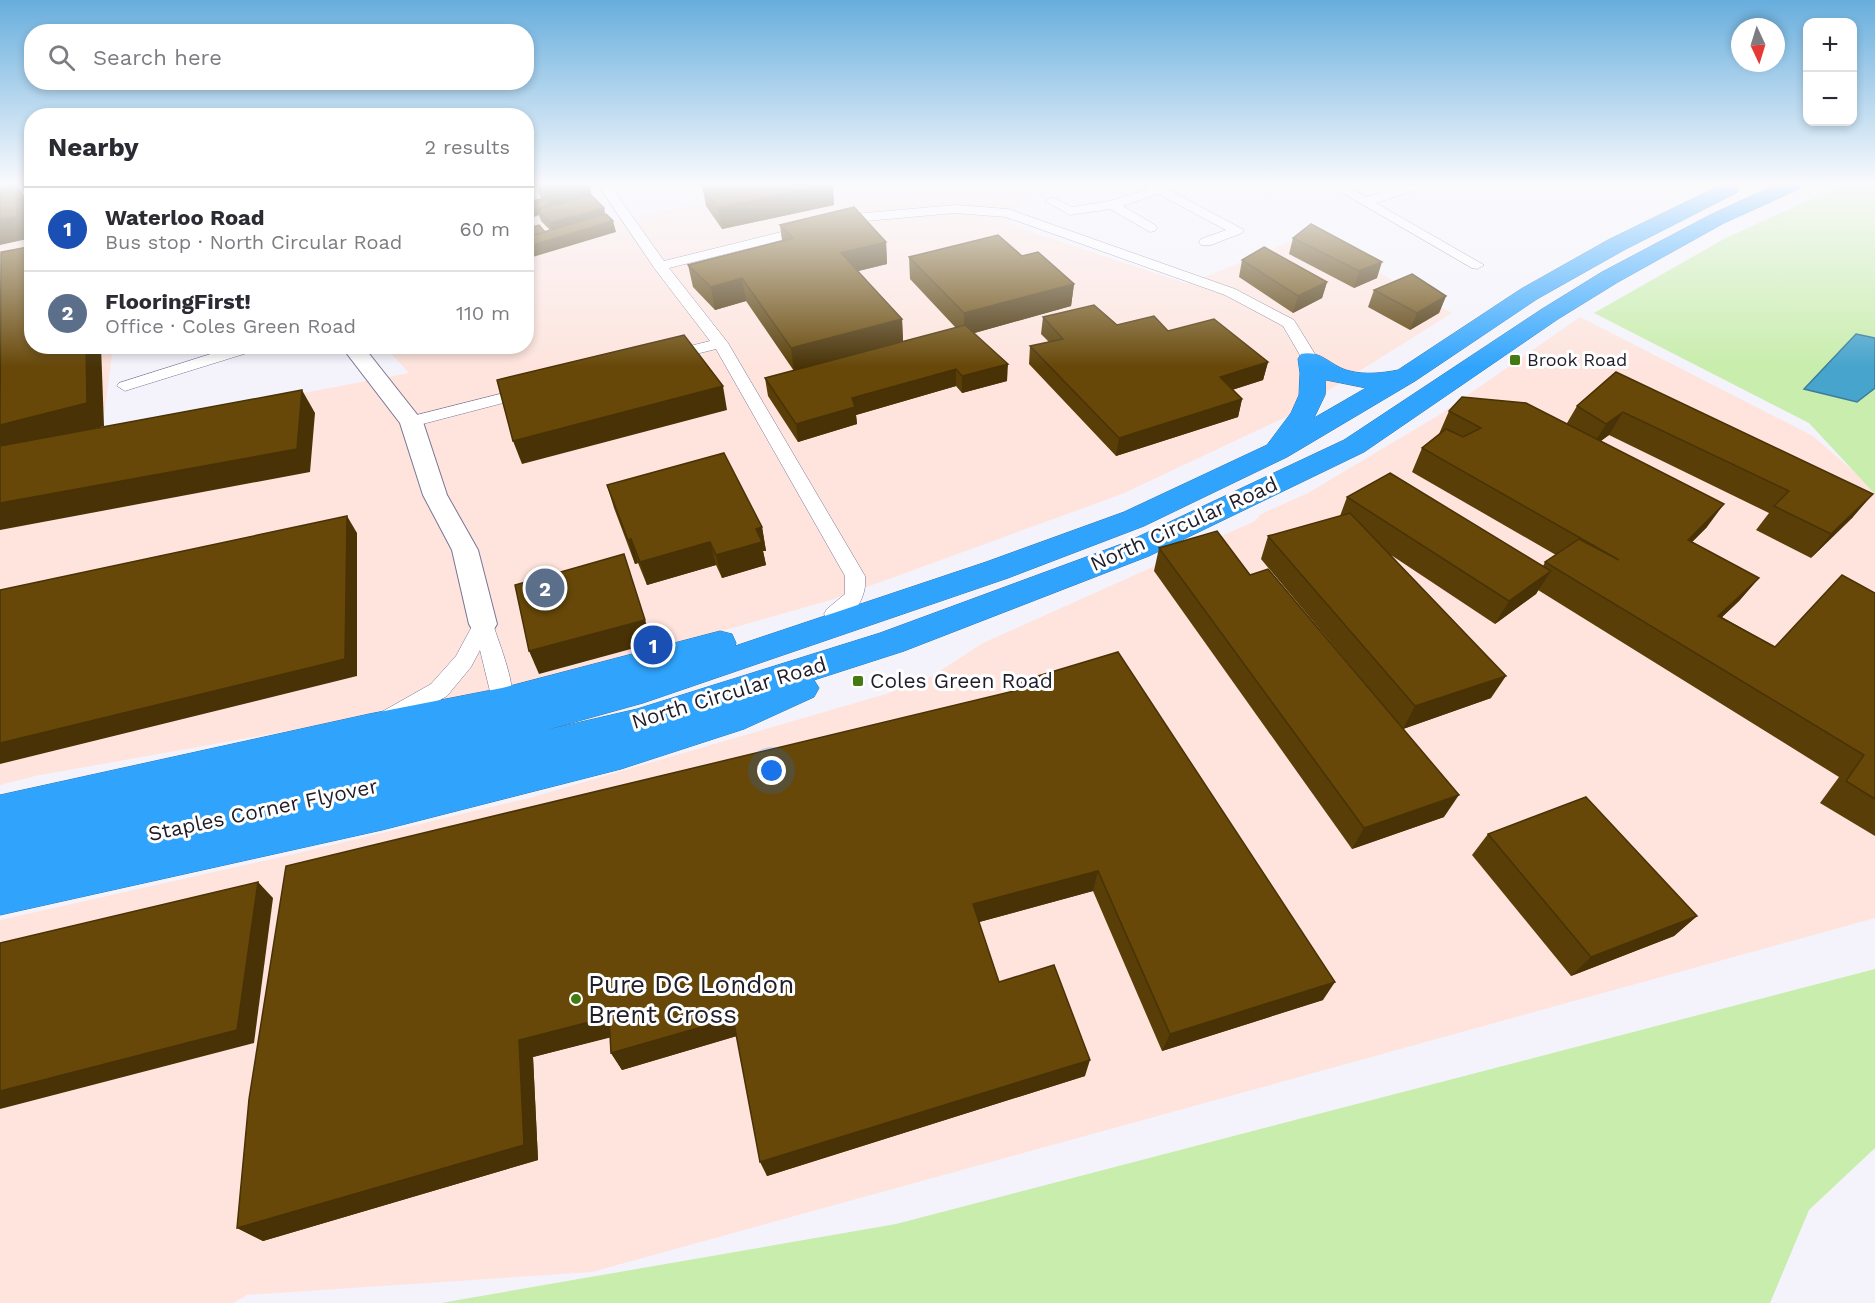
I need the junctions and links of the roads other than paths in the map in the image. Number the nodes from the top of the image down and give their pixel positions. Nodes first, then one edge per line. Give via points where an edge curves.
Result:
1 (646, 246) edge
2 (742, 246) edge
3 (1100, 246) edge
4 (1443, 246) edge
5 (1616, 246) edge
6 (1668, 246) edge
7 (1477, 265) dead end
8 (660, 266) junction
9 (720, 343) junction
10 (229, 354) edge
11 (357, 354) edge
12 (1310, 359) junction
13 (651, 360) edge
14 (1406, 376) junction
15 (125, 386) dead end
16 (548, 387) edge
17 (411, 422) junction
18 (1277, 451) junction
19 (940, 589) junction
20 (834, 614) junction
21 (483, 624) junction
22 (892, 642) junction
23 (518, 725) junction
24 (369, 728) junction
25 (0, 811) edge
26 (0, 834) edge
27 (0, 868) edge
28 (0, 897) edge

1 - 8 street
2 - 8 street
3 - 12 street via 1230,292 1289,323
4 - 7 street
5 - 14 highway, North Circular Road via 1529,294
6 - 22 highway, North Circular Road via 1550,314 1354,446 1138,549
8 - 9 street
9 - 13 street
9 - 20 street via 855,576 858,588 852,601
10 - 15 street
11 - 17 street
12 - 14 highway via 1322,370 1346,379 1371,381
12 - 18 highway via 1315,378 1308,408
14 - 18 highway, North Circular Road
16 - 17 street
17 - 21 street via 435,495 465,550
18 - 19 highway, North Circular Road via 1134,519
19 - 20 highway
19 - 23 highway, North Circular Road via 631,694
20 - 23 highway via 759,632
21 - 23 street via 501,686
21 - 24 street via 464,662 439,690
22 - 23 highway, North Circular Road via 637,723
22 - 28 highway via 757,710 623,752 455,797
23 - 24 highway
23 - 26 highway, Staples Corner Flyover
23 - 27 highway, Staples Corner Flyover
24 - 25 highway

